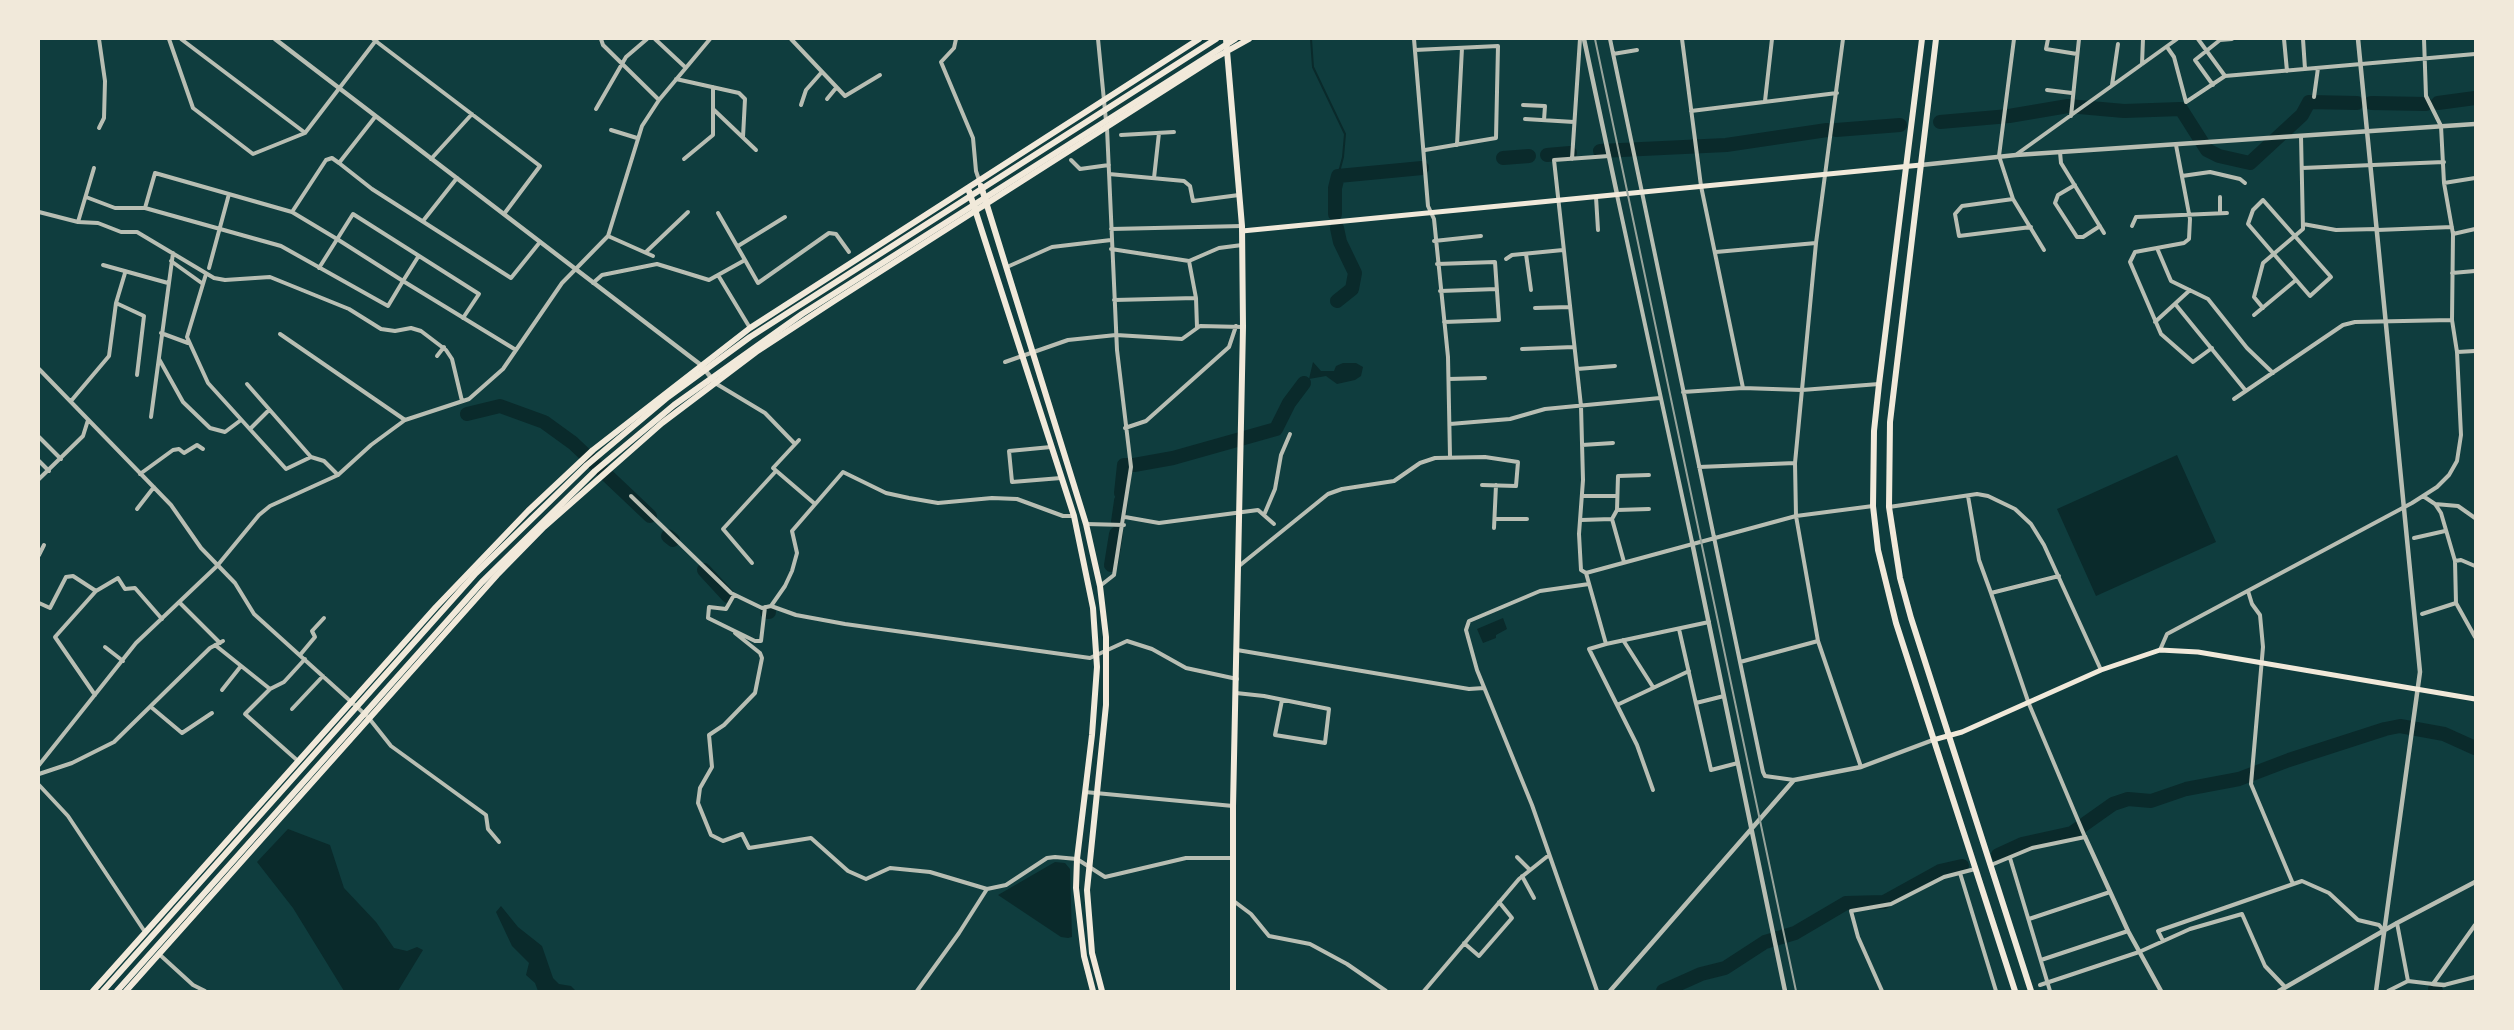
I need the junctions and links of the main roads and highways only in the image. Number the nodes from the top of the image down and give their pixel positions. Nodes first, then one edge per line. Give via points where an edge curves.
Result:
1 (1199, 39) edge
2 (1216, 39) edge
3 (1226, 39) edge
4 (1235, 39) edge
5 (1249, 39) edge
6 (1922, 39) edge
7 (1936, 39) edge
8 (1227, 53) junction
9 (1921, 165) junction
10 (1905, 167) junction
11 (980, 180) junction
12 (968, 187) junction
13 (987, 204) junction
14 (976, 210) junction
15 (1242, 229) junction
16 (2475, 699) edge
17 (1948, 736) junction
18 (1933, 740) junction
19 (93, 991) edge
20 (103, 991) edge
21 (117, 991) edge
22 (126, 991) edge
23 (1093, 991) edge
24 (1102, 991) edge
25 (1233, 991) edge
26 (2015, 991) edge
27 (2031, 991) edge

1 - 11 main road
2 - 20 main road via 750,337 668,397 595,458 476,573
3 - 8 main road
4 - 21 main road via 793,320 683,398 620,450 558,504 482,582
5 - 8 main road
6 - 10 main road
7 - 9 main road
8 - 13 main road
8 - 15 main road
9 - 10 main road
9 - 17 main road via 1890,422 1889,507 1900,578
10 - 15 main road
10 - 18 main road via 1874,431 1873,506 1884,581
11 - 12 main road
11 - 13 main road
12 - 14 main road
12 - 19 main road via 750,328 593,450 481,559
13 - 14 main road
13 - 24 main road via 1086,524 1100,586 1107,649 1107,705 1087,890 1092,953
14 - 22 main road via 714,382 594,481 505,567
14 - 23 main road via 1074,516 1094,608 1097,654 1092,735 1076,888 1084,956
15 - 25 main road
16 - 17 main road via 2198,652 2160,650 2101,670
17 - 18 main road
17 - 27 main road
18 - 26 main road

